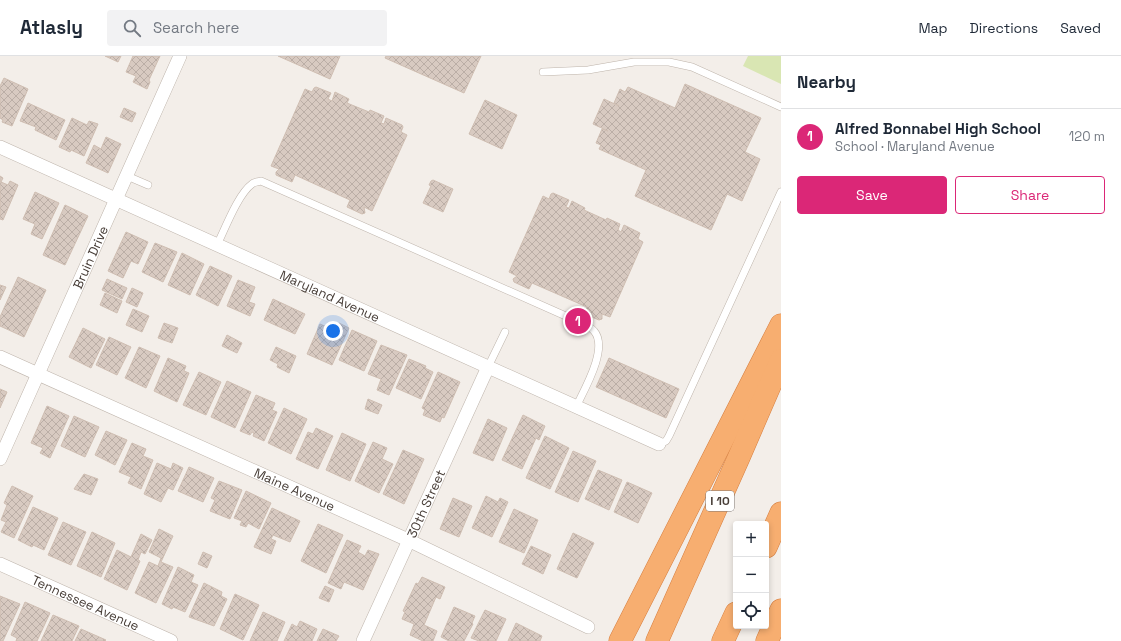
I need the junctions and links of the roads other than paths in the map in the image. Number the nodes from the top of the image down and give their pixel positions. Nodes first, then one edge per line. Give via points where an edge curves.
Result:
1 (180, 56) edge
2 (543, 72) dead end
3 (781, 107) edge
4 (0, 147) edge
5 (127, 176) junction
6 (148, 185) dead end
7 (781, 192) edge
8 (117, 200) junction
9 (217, 245) junction
10 (781, 325) edge
11 (505, 332) dead end
12 (0, 356) edge
13 (781, 360) edge
14 (488, 367) junction
15 (39, 374) junction
16 (576, 407) junction
17 (659, 444) joint
18 (0, 459) edge
19 (781, 514) edge
20 (408, 540) junction
21 (769, 540) edge
22 (0, 564) edge
23 (781, 610) edge
24 (733, 619) edge
25 (588, 627) dead end
26 (171, 641) edge
27 (363, 641) edge
28 (620, 641) edge
29 (656, 641) edge
30 (723, 641) edge
31 (767, 641) edge

1 - 5 street, Bruin Drive
2 - 3 lane via 588,70 634,62 669,62 692,67
4 - 8 street, Maryland Avenue
5 - 6 lane
5 - 8 street, Bruin Drive
7 - 17 lane via 673,428 666,441
8 - 9 street, Maryland Avenue
8 - 15 street, Bruin Drive
9 - 14 street, Maryland Avenue
9 - 16 lane via 246,189 261,181 586,325 594,331 597,340 597,363
10 - 28 highway
11 - 14 lane
12 - 15 street, Maine Avenue
13 - 29 highway, I 10
14 - 16 street, Maryland Avenue
14 - 20 street, 30th Street
15 - 18 street, Bruin Drive
15 - 20 street, Maine Avenue
16 - 17 street, Maryland Avenue
19 - 21 highway
20 - 25 street, Maine Avenue
20 - 27 street, 30th Street
22 - 26 street, Tennessee Avenue
23 - 31 highway
24 - 30 highway

